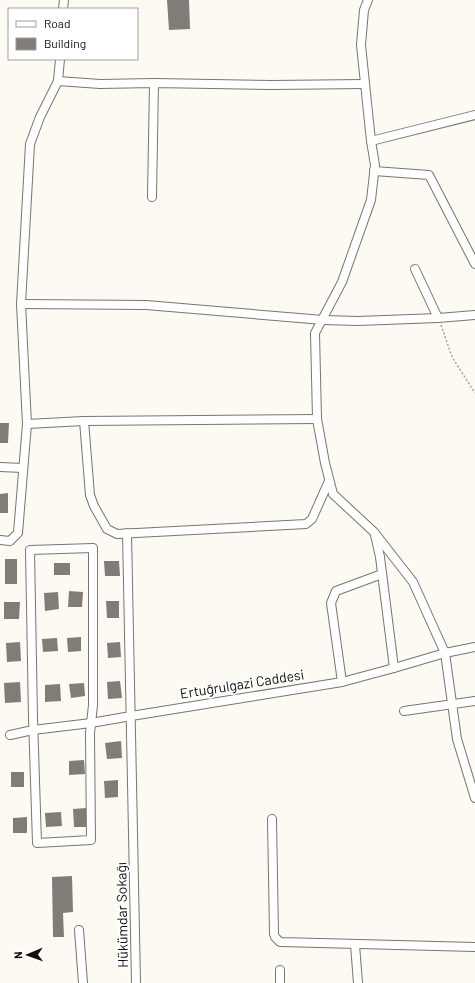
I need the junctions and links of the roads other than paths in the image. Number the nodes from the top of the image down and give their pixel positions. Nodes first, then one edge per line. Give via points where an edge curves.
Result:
1 (368, 0) edge
2 (60, 60) edge
3 (58, 81) junction
4 (154, 83) junction
5 (365, 84) junction
6 (475, 115) edge
7 (371, 141) junction
8 (374, 171) junction
9 (152, 197) dead end
10 (475, 264) edge
11 (416, 269) dead end
12 (22, 304) junction
13 (475, 315) edge
14 (438, 318) junction
15 (322, 320) junction
16 (317, 419) junction
17 (84, 421) junction
18 (27, 424) junction
19 (0, 467) edge
20 (23, 468) junction
21 (329, 480) junction
22 (374, 532) junction
23 (127, 533) junction
24 (0, 540) edge
25 (382, 574) junction
26 (475, 647) edge
27 (445, 653) junction
28 (394, 668) junction
29 (342, 682) junction
30 (475, 701) edge
31 (453, 705) junction
32 (404, 711) dead end
33 (131, 716) junction
34 (91, 724) junction
35 (33, 730) junction
36 (10, 735) dead end
37 (475, 798) edge
38 (272, 819) dead end
39 (79, 930) dead end
40 (355, 945) junction
41 (475, 947) edge
42 (280, 970) dead end
43 (83, 983) edge
44 (136, 983) edge
45 (280, 983) edge
46 (358, 983) edge

1 - 5 street via 364,10 361,45
2 - 3 street
3 - 4 street via 100,84
3 - 12 street via 30,144
4 - 5 street
4 - 9 street
5 - 7 street
6 - 7 street
7 - 8 street
8 - 10 street via 430,175
8 - 15 street via 371,200 342,282
11 - 14 street
12 - 15 street via 146,305
12 - 18 street
13 - 14 street
14 - 15 street
15 - 16 street via 315,333
16 - 17 street
16 - 21 street
17 - 18 street
17 - 23 street via 90,495 94,506 107,530 117,534
18 - 20 street
19 - 20 street
20 - 24 street via 18,533 10,541
21 - 22 street via 333,494
21 - 23 street via 312,519 306,524
22 - 25 street
22 - 27 street via 413,582
23 - 33 street, Hükümdar Sokağı
25 - 28 street
25 - 29 street via 336,591 331,602
26 - 27 street, Ertuğrulgazi Caddesi
27 - 28 street, Ertuğrulgazi Caddesi
27 - 31 street
28 - 29 street, Ertuğrulgazi Caddesi
29 - 33 street, Ertuğrulgazi Caddesi
30 - 31 street
31 - 32 street
31 - 37 street via 457,739
33 - 34 street, Ertuğrulgazi Caddesi
33 - 44 street, Hükümdar Sokağı
34 - 35 street, Ertuğrulgazi Caddesi
34 - 35 street via 91,840 37,843
34 - 35 street via 93,548 30,550
35 - 36 street, Ertuğrulgazi Caddesi
38 - 40 street via 275,937 283,943
39 - 43 street
40 - 41 street
40 - 46 street
42 - 45 street

